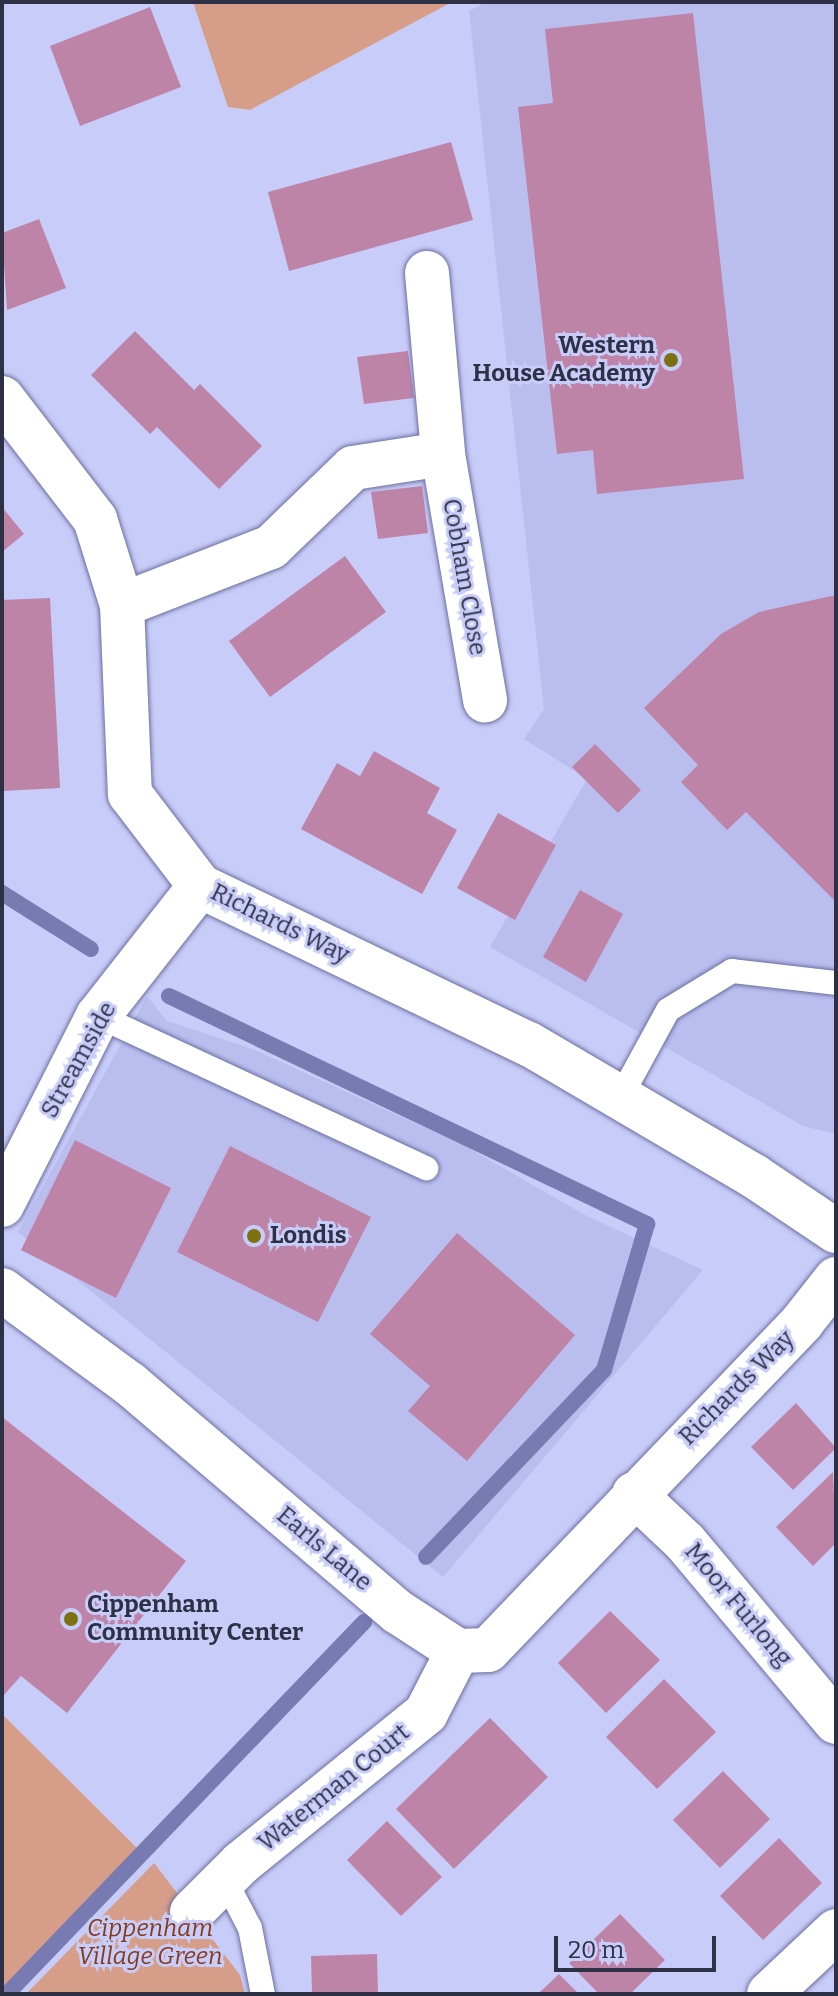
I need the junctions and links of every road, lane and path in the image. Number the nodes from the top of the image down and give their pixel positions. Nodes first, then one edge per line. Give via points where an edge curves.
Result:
1 (427, 273) dead end
2 (2, 398) edge
3 (443, 454) junction
4 (122, 605) junction
5 (485, 700) dead end
6 (200, 886) junction
7 (836, 983) edge
8 (98, 1016) junction
9 (621, 1096) junction
10 (426, 1168) dead end
11 (2, 1205) edge
12 (836, 1231) edge
13 (836, 1279) edge
14 (2, 1290) edge
15 (634, 1494) junction
16 (458, 1651) junction
17 (836, 1722) edge
18 (225, 1880) junction
19 (192, 1912) dead end
20 (836, 1931) edge
21 (263, 1994) edge
22 (769, 1994) edge

1 - 3 street, Cobham Close
2 - 4 street, Richards Way via 95,519
3 - 4 street via 353,468 271,547
3 - 5 street, Cobham Close
4 - 6 street, Richards Way via 130,794
6 - 8 street, Streamside
6 - 9 street, Richards Way via 529,1044
7 - 9 lane via 732,971 668,1010
8 - 10 lane
8 - 11 street, Streamside
9 - 12 street, Richards Way
13 - 15 street, Richards Way via 802,1322
14 - 16 street, Earls Lane via 130,1384 398,1612
15 - 16 street via 488,1650
15 - 17 street, Moor Furlong via 685,1542
16 - 18 street, Waterman Court via 426,1713
18 - 19 street, Waterman Court
18 - 21 lane via 250,1928
20 - 22 street

